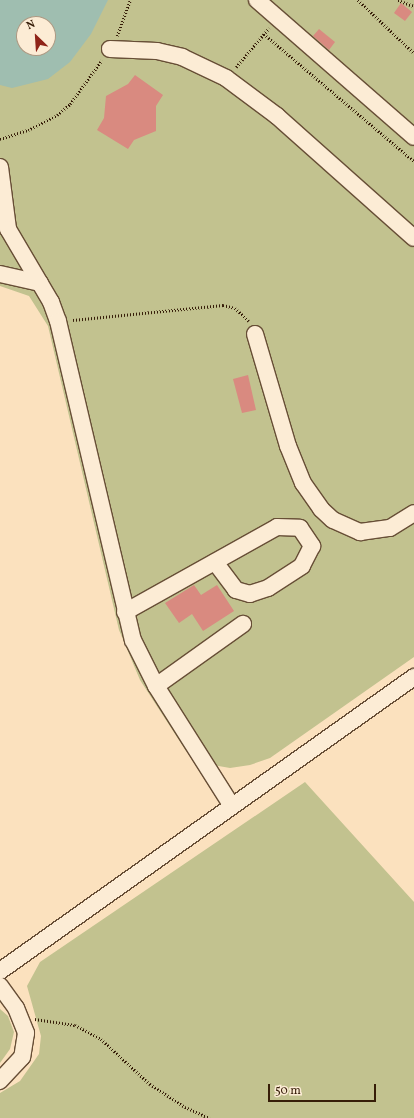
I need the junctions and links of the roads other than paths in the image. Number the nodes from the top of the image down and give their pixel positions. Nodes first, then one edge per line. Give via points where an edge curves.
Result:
1 (257, 0) edge
2 (110, 48) road end
3 (414, 137) edge
4 (0, 167) edge
5 (414, 238) edge
6 (0, 274) edge
7 (40, 283) junction
8 (255, 334) road end
9 (414, 514) edge
10 (215, 562) junction
11 (125, 612) junction
12 (244, 624) dead end
13 (414, 677) edge
14 (156, 686) junction
15 (232, 806) junction
16 (0, 971) edge
17 (0, 986) edge
18 (0, 1081) edge

1 - 3 street
2 - 5 street via 157,51 182,57 226,78 277,116
4 - 7 street via 8,229
6 - 7 street
7 - 11 street via 58,321
8 - 9 street via 290,453 303,483 321,509 333,520 360,532 390,528
10 - 10 street via 285,525 306,532 312,546 302,566 268,588 250,594 236,590
10 - 11 street
11 - 14 street via 138,654
12 - 14 street
13 - 15 street
14 - 15 street
15 - 16 street
17 - 18 street via 22,1020 26,1033 22,1057

